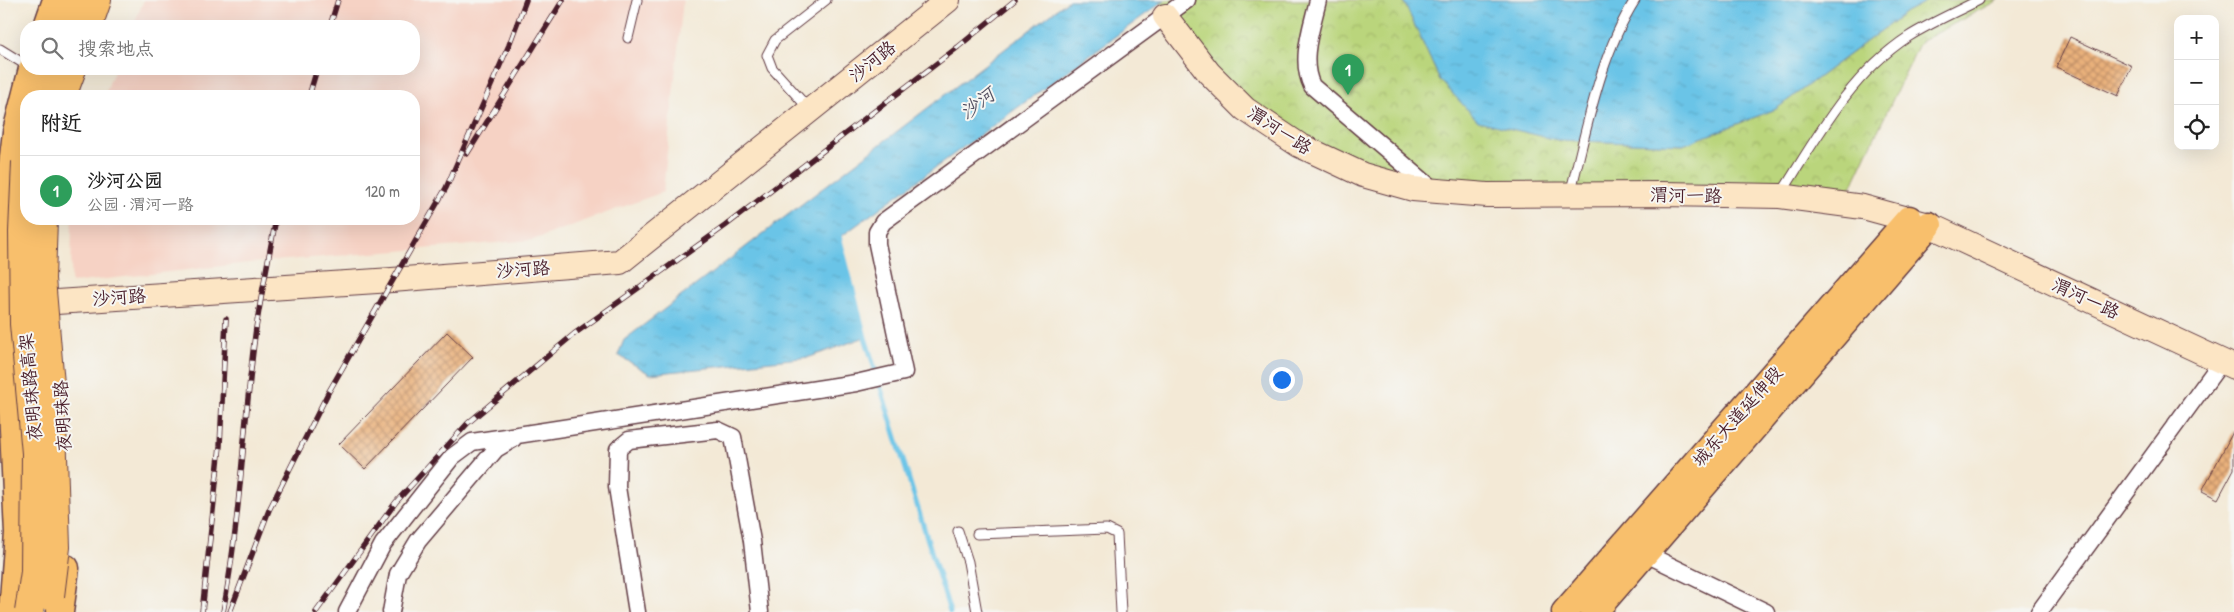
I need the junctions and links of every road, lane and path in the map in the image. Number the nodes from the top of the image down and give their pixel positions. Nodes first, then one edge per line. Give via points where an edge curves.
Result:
1 (56, 0) edge
2 (74, 0) edge
3 (97, 0) edge
4 (109, 0) edge
5 (637, 0) edge
6 (826, 0) edge
7 (948, 0) edge
8 (1187, 0) edge
9 (1318, 0) edge
10 (1635, 0) edge
11 (1980, 0) edge
12 (1165, 16) junction
13 (49, 20) edge
14 (66, 20) edge
15 (90, 20) edge
16 (102, 20) edge
17 (628, 38) dead end
18 (0, 49) edge
19 (20, 61) edge
20 (30, 75) edge
21 (46, 75) edge
22 (70, 75) edge
23 (82, 75) edge
24 (27, 90) edge
25 (41, 90) edge
26 (64, 90) edge
27 (75, 90) edge
28 (811, 111) junction
29 (20, 116) edge
30 (1435, 191) junction
31 (1570, 194) junction
32 (1780, 196) junction
33 (1919, 222) junction
34 (23, 225) edge
35 (43, 225) edge
36 (54, 225) edge
37 (56, 301) junction
38 (7, 305) junction
39 (2228, 364) edge
40 (520, 436) junction
41 (958, 531) dead end
42 (977, 534) dead end
43 (1646, 554) junction
44 (12, 612) edge
45 (29, 612) edge
46 (48, 612) edge
47 (60, 612) edge
48 (347, 612) edge
49 (391, 612) edge
50 (637, 612) edge
51 (760, 612) edge
52 (977, 612) edge
53 (1121, 612) edge
54 (1565, 612) edge
55 (1594, 612) edge
56 (1766, 612) edge
57 (2039, 612) edge

1 - 13 main road
2 - 14 highway
3 - 15 highway
4 - 16 main road
5 - 17 lane
6 - 28 lane via 775,40 767,56 772,68
7 - 28 street, 沙河路
8 - 12 street
9 - 30 street via 1306,62 1306,75 1312,86
10 - 31 lane via 1614,42
11 - 32 lane via 1909,37 1854,84
12 - 30 street, 渭河一路 via 1209,73 1245,109 1299,145 1363,175 1413,189
12 - 40 street via 883,222 877,232 877,244 904,372
18 - 19 lane
20 - 24 main road
21 - 25 highway
22 - 26 highway
23 - 27 main road
28 - 37 street, 沙河路 via 620,262
29 - 38 main road via 9,189
30 - 31 street, 渭河一路 via 1487,195
31 - 32 street, 渭河一路
32 - 33 street, 渭河一路 via 1863,207
33 - 39 street, 渭河一路
33 - 43 main road, 城东大道延伸段
33 - 54 main road, 城东大道延伸段
34 - 45 highway, 夜明珠路高架, bridge via 24,324 36,453 36,572
35 - 46 highway, 夜明珠路高架, bridge via 41,280 51,396 56,547
36 - 37 main road, 夜明珠路
37 - 38 street, 沙河路
37 - 47 main road, 夜明珠路 via 68,549
38 - 44 main road via 18,533 11,580
39 - 57 street
40 - 48 street via 472,442 452,457 383,544
40 - 49 street via 496,449 418,541 398,574
41 - 52 lane via 968,562
42 - 53 lane via 1107,529 1116,534
43 - 55 main road, 城东大道延伸段
43 - 56 street
50 - 51 street via 617,487 618,449 629,440 718,430 733,437 752,541

